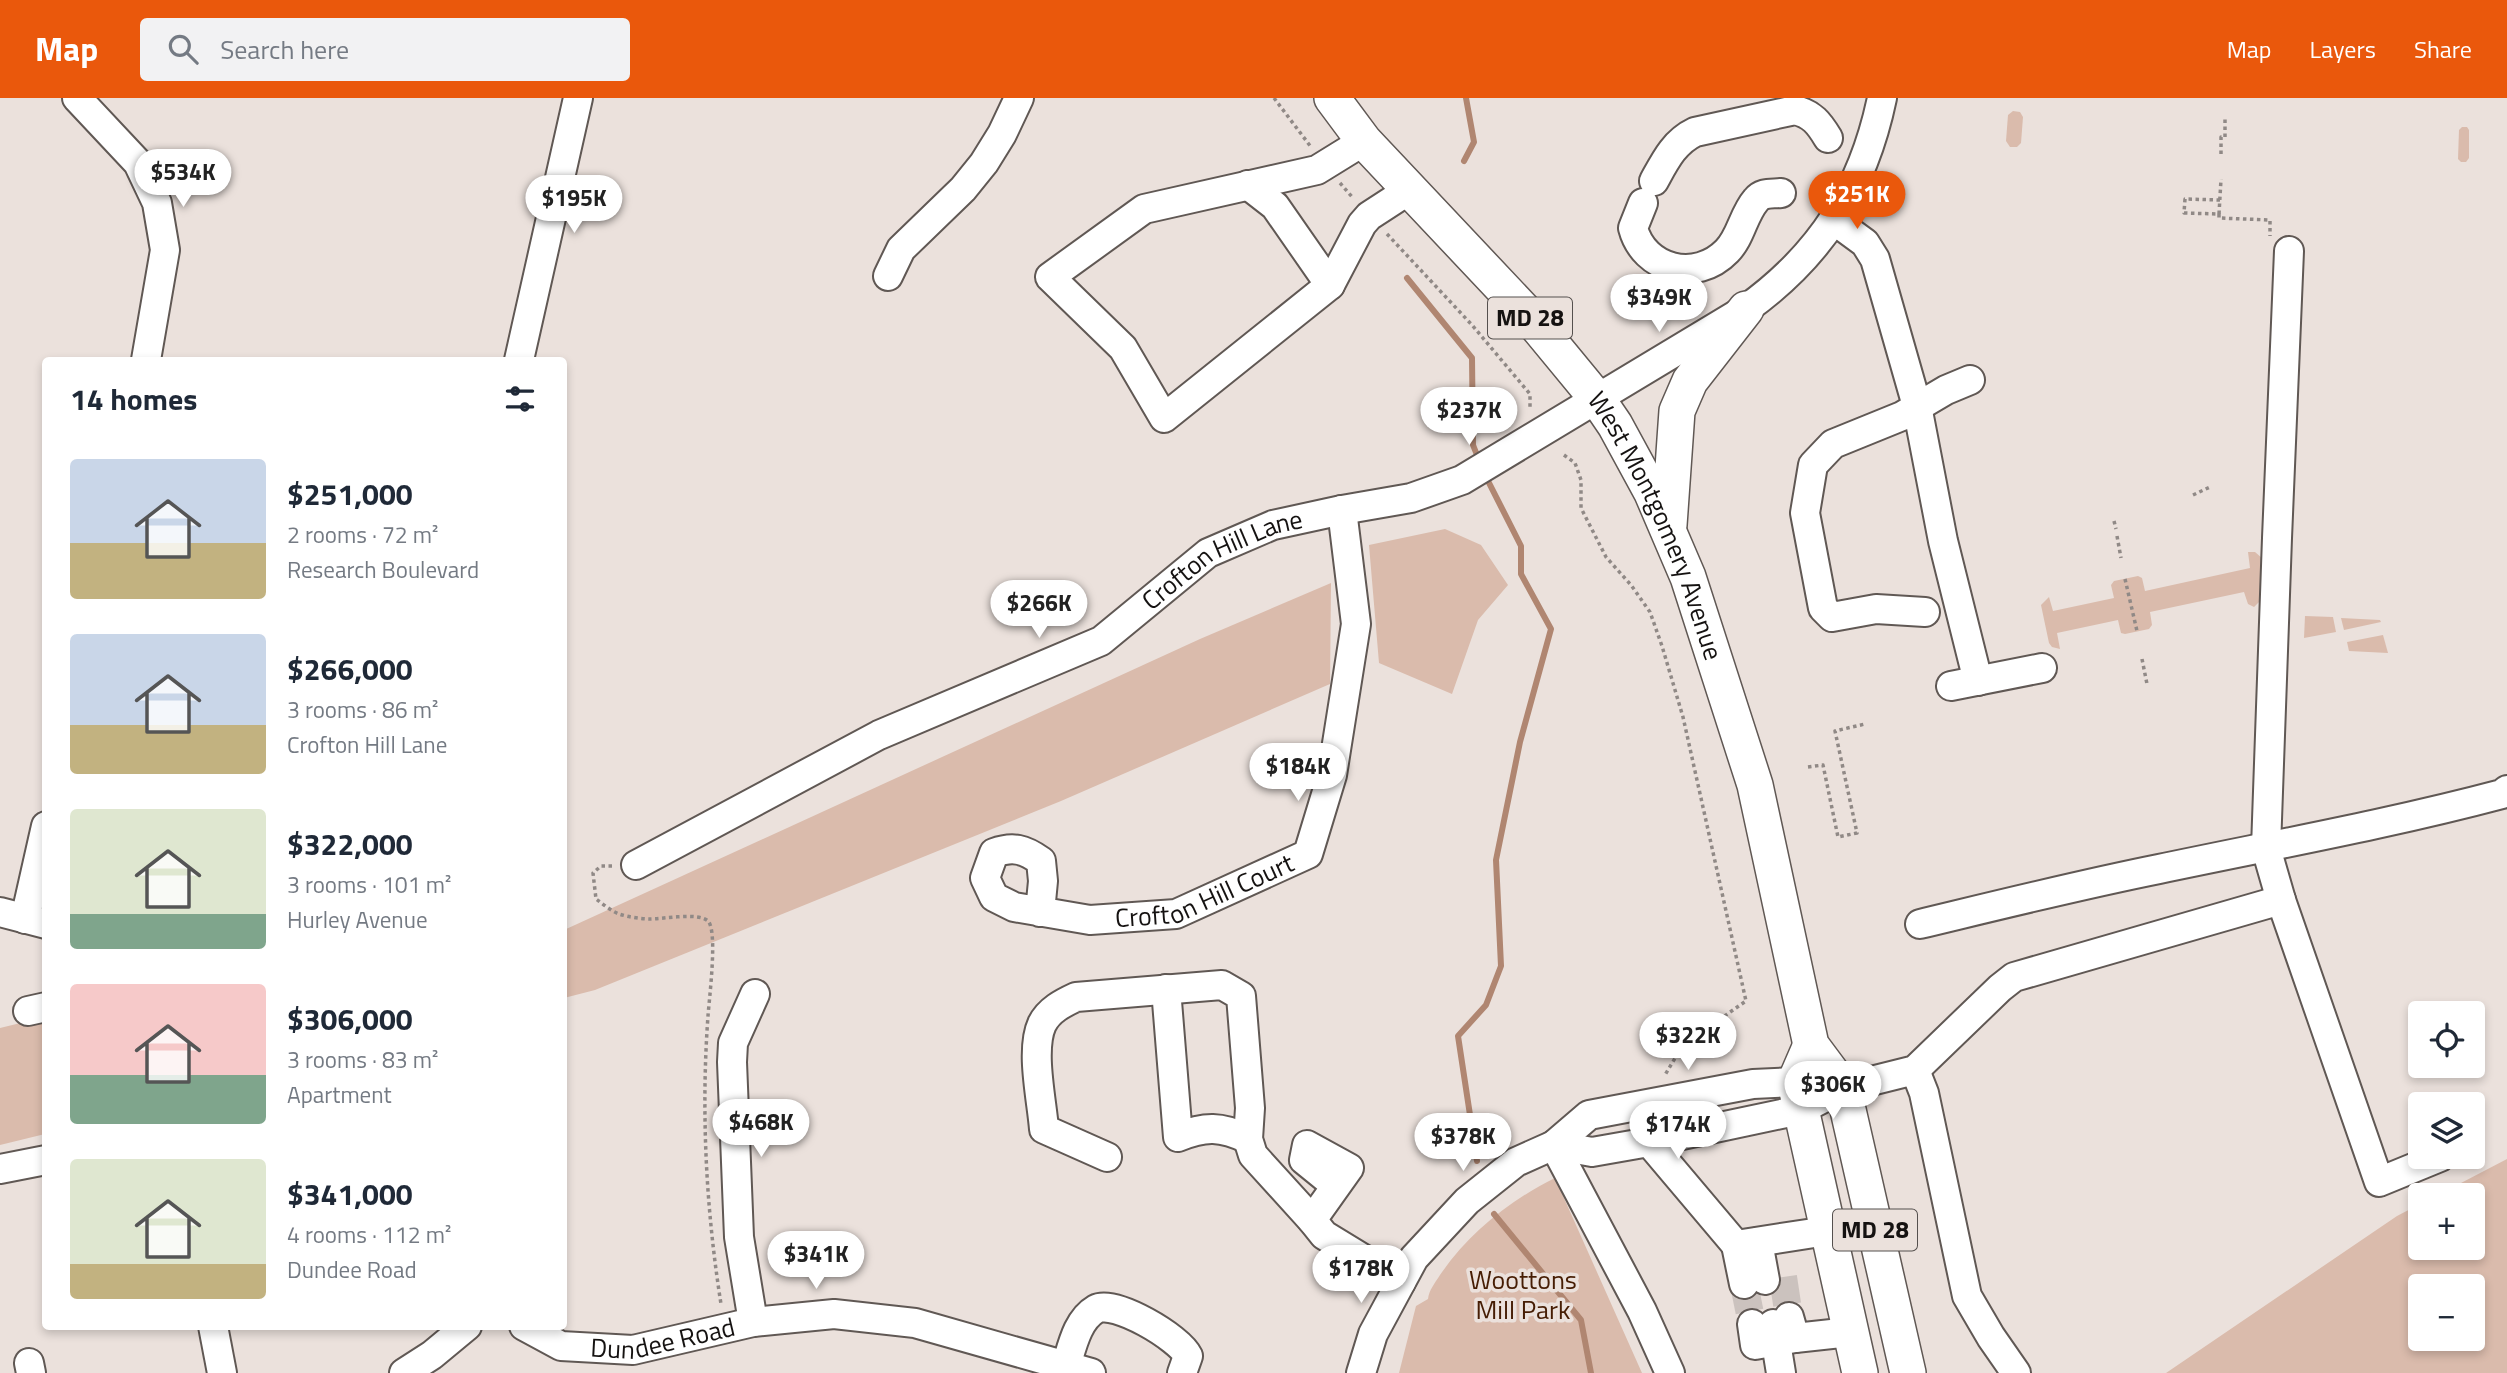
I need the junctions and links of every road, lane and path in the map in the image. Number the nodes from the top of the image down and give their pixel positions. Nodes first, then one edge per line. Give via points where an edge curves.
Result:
1 (77, 98) edge
2 (578, 98) edge
3 (1019, 98) edge
4 (1275, 98) edge
5 (1332, 98) edge
6 (1882, 98) edge
7 (2225, 119) dead end
8 (1828, 138) dead end
9 (1364, 141) junction
10 (2221, 154) dead end
11 (1325, 167) junction
12 (2221, 179) dead end
13 (1248, 185) junction
14 (1409, 190) junction
15 (1781, 193) dead end
16 (2220, 200) junction
17 (2219, 214) junction
18 (1369, 216) junction
19 (1835, 221) junction
20 (2279, 244) joint
21 (888, 276) dead end
22 (1330, 285) junction
23 (1746, 309) junction
24 (147, 357) edge
25 (520, 357) edge
26 (1970, 380) dead end
27 (1598, 400) junction
28 (1917, 406) junction
29 (1530, 409) dead end
30 (1564, 455) dead end
31 (2210, 487) dead end
32 (2193, 495) dead end
33 (1342, 510) junction
34 (2114, 521) dead end
35 (1668, 529) junction
36 (2116, 529) dead end
37 (2117, 536) dead end
38 (2121, 558) dead end
39 (2125, 579) dead end
40 (1925, 612) dead end
41 (2137, 631) dead end
42 (2142, 659) dead end
43 (2042, 668) dead end
44 (2147, 684) dead end
45 (1865, 724) dead end
46 (1808, 767) dead end
47 (2507, 790) edge
48 (42, 843) edge
49 (2266, 848) junction
50 (636, 865) joint
51 (2281, 900) junction
52 (1040, 912) dead end
53 (24, 918) edge
54 (1920, 924) dead end
55 (1166, 989) junction
56 (755, 994) dead end
57 (1811, 1045) junction
58 (1915, 1070) junction
59 (1661, 1079) dead end
60 (1843, 1088) junction
61 (1798, 1096) junction
62 (1248, 1139) junction
63 (1649, 1142) junction
64 (1554, 1146) junction
65 (1107, 1157) dead end
66 (42, 1161) edge
67 (0, 1169) edge
68 (2411, 1169) edge
69 (1336, 1186) dead end
70 (1312, 1220) junction
71 (1827, 1231) junction
72 (1757, 1242) junction
73 (1401, 1282) junction
74 (753, 1322) junction
75 (725, 1329) junction
76 (214, 1330) edge
77 (462, 1330) edge
78 (531, 1330) edge
79 (1850, 1332) junction
80 (1078, 1369) edge
81 (222, 1373) edge
82 (404, 1373) edge
83 (1182, 1373) edge
84 (1361, 1373) edge
85 (1670, 1373) edge
86 (1781, 1373) edge
87 (1860, 1373) edge
88 (1908, 1373) edge
89 (2016, 1373) edge

1 - 24 street via 138,163 157,203 165,250
2 - 25 street
3 - 21 street via 984,163 901,249
4 - 11 path
5 - 9 main road, West Montgomery Avenue / MD 28
6 - 19 street, Crofton Hill Lane via 1876,126
7 - 10 path
8 - 15 street via 1818,121 1795,110 1685,136 1672,149 1633,228 1641,249 1654,261 1681,269 1700,267 1726,252 1755,201 1763,194
9 - 11 street
9 - 14 main road, West Montgomery Avenue / MD 28
11 - 13 street
11 - 18 path
12 - 16 path
13 - 22 street via 1275,206
13 - 22 street via 1144,209 1050,277 1122,348 1164,418
14 - 18 street
14 - 27 main road, West Montgomery Avenue / MD 28 via 1528,315
16 - 17 path
16 - 17 path via 2185,199 2184,213
17 - 20 path via 2219,218 2270,220
18 - 22 street
18 - 29 path via 1530,394
19 - 23 street, Crofton Hill Lane via 1778,286
19 - 28 street via 1865,243 1875,259
20 - 49 street via 2277,538
23 - 27 street, Crofton Hill Lane
23 - 35 main road via 1690,381 1678,411
26 - 28 street
27 - 33 street, Crofton Hill Lane via 1462,480 1411,498
27 - 35 main road, West Montgomery Avenue / MD 28
28 - 40 street via 1833,444 1813,465 1805,513 1823,608 1832,617 1876,609
28 - 43 street via 1964,684
30 - 59 path via 1575,463 1581,480 1581,508 1606,557 1650,612 1662,646 1746,1000 1683,1045
31 - 32 path
33 - 50 street, Crofton Hill Lane via 1273,525 1208,553 1101,641 879,735
33 - 52 street, Crofton Hill Court via 1356,624 1332,775 1308,854 1176,914 1090,920
34 - 36 path
35 - 57 main road, West Montgomery Avenue / MD 28 via 1755,785
37 - 38 path
39 - 41 path
42 - 44 path
45 - 46 path via 1835,731 1857,834 1838,837 1823,765
47 - 49 street
48 - 53 street
49 - 51 street
49 - 54 street
50 - 75 path via 601,866 593,873 596,899 617,913 649,919 698,917 708,920 713,930 704,1064 706,1156 712,1246
51 - 58 street via 2014,977
51 - 68 street via 2379,1182
55 - 62 street via 1222,985 1241,996 1250,1108
55 - 62 street via 1178,1137 1215,1129
55 - 65 street via 1076,996 1058,1006 1042,1024 1037,1052 1044,1129
56 - 74 street via 733,1043 732,1062 739,1237
57 - 60 main road, West Montgomery Avenue / MD 28
57 - 61 main road
58 - 60 street
58 - 89 street via 1924,1093 1967,1296
60 - 61 street
60 - 88 main road, West Montgomery Avenue / MD 28
61 - 63 street
61 - 64 street via 1753,1084 1589,1115
61 - 71 main road, MD 28
62 - 70 street via 1253,1155
63 - 64 street via 1592,1152
63 - 72 street
64 - 73 street via 1516,1162 1467,1201 1413,1258
64 - 85 street
66 - 67 street
69 - 70 street
70 - 73 street via 1324,1235
71 - 72 street
71 - 79 main road, MD 28
72 - 72 street via 1764,1280
73 - 84 street via 1373,1334
74 - 75 street, Dundee Road
74 - 80 street, Dundee Road via 834,1314 915,1323
75 - 78 street, Dundee Road via 633,1350 561,1346
76 - 81 street
77 - 82 street
79 - 86 street via 1777,1328
79 - 87 main road, MD 28
80 - 83 street via 1076,1335 1098,1308 1113,1307 1184,1347 1188,1356

